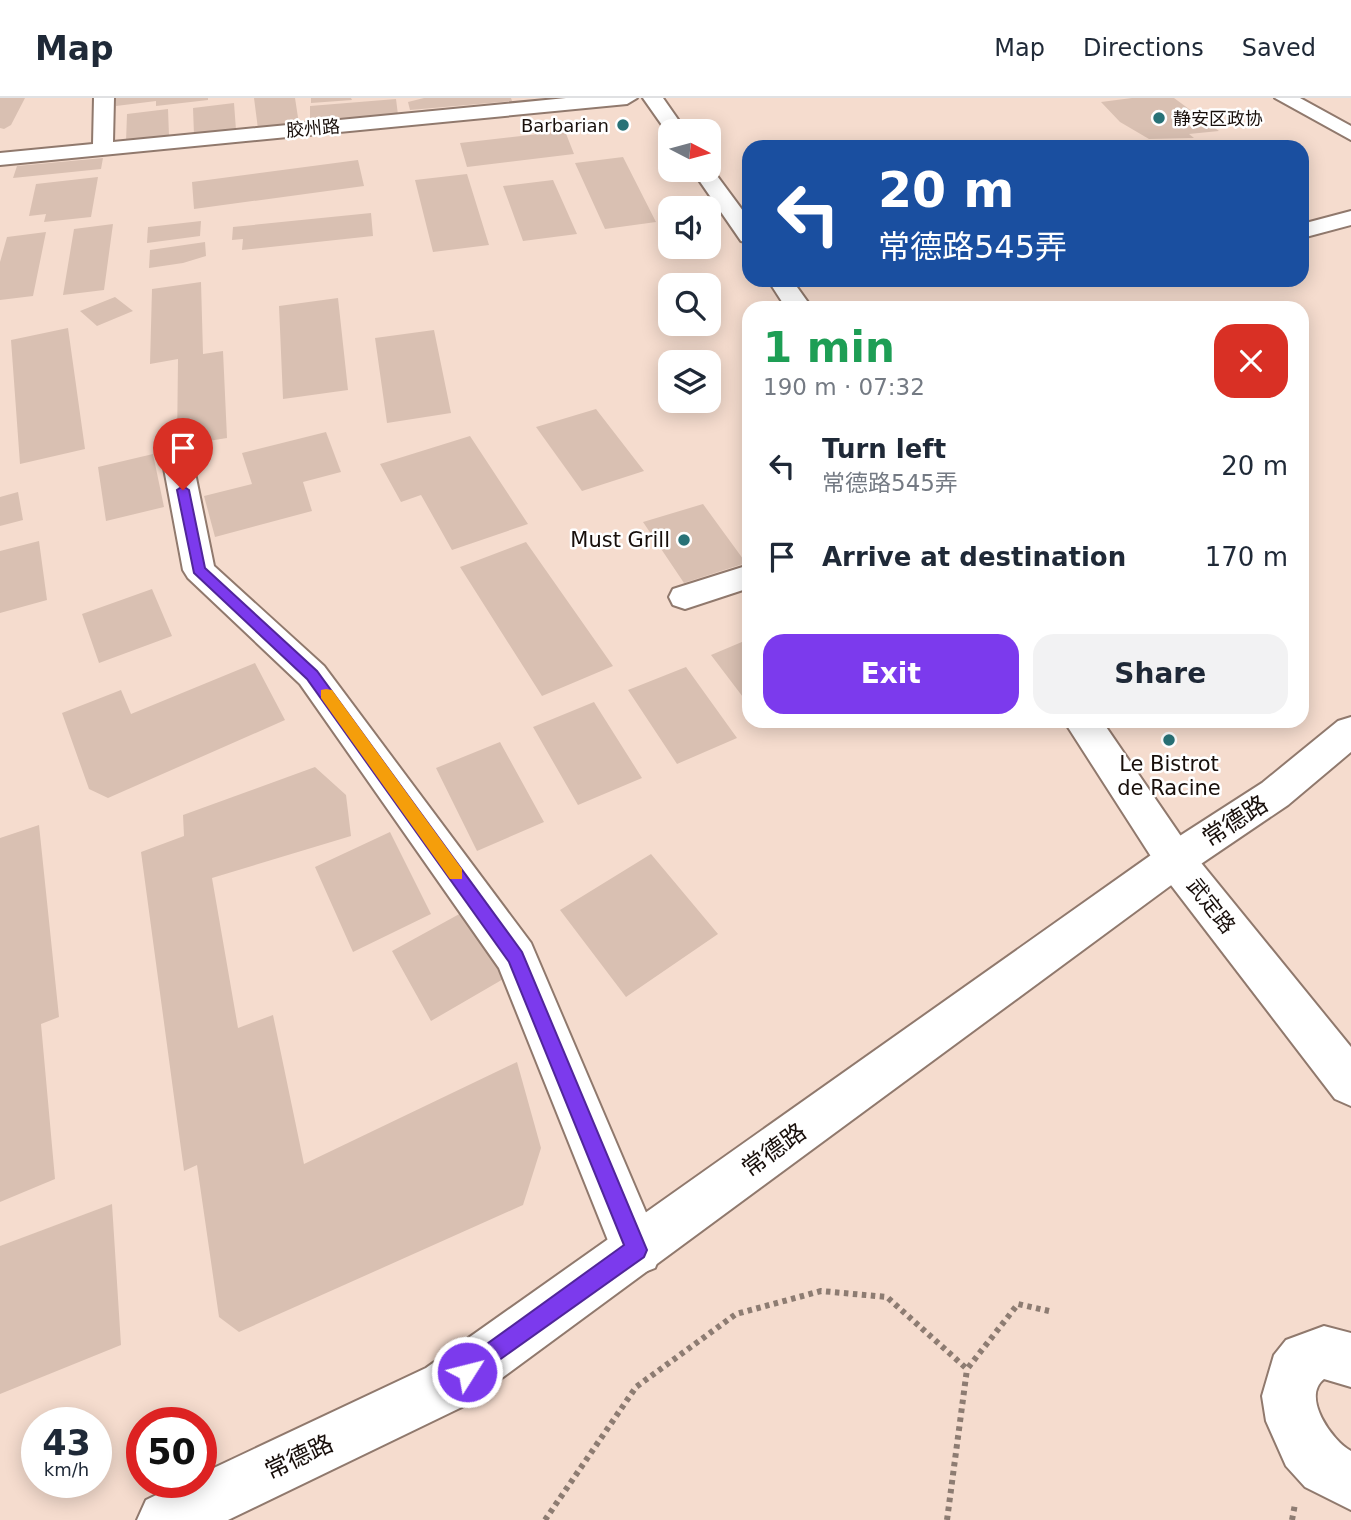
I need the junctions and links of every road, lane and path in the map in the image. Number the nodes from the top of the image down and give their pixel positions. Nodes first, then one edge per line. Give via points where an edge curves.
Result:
1 (104, 98) edge
2 (402, 98) edge
3 (627, 98) edge
4 (653, 98) edge
5 (1285, 98) edge
6 (668, 119) edge
7 (405, 120) junction
8 (1351, 134) edge
9 (103, 148) junction
10 (0, 159) edge
11 (711, 182) edge
12 (1351, 218) edge
13 (742, 226) edge
14 (1309, 229) edge
15 (178, 463) dead end
16 (742, 578) edge
17 (685, 597) dead end
18 (1087, 728) edge
19 (1351, 731) edge
20 (1175, 860) junction
21 (1351, 1083) edge
22 (636, 1250) junction
23 (1049, 1311) dead end
24 (1351, 1360) edge
25 (967, 1369) junction
26 (1351, 1482) edge
27 (166, 1520) edge
28 (545, 1520) edge
29 (947, 1520) edge

1 - 9 street
2 - 7 street
3 - 7 street, 胶州路
4 - 6 street
5 - 8 street
7 - 9 street, 胶州路
9 - 10 street, 胶州路
11 - 13 street
12 - 14 street
15 - 22 street via 199,569 312,675 516,957
16 - 17 street
18 - 20 street, 武定路
19 - 20 street, 常德路 via 1275,794
20 - 21 street, 武定路
20 - 22 street, 常德路
22 - 27 street, 常德路 via 445,1387
23 - 25 path via 1018,1304
24 - 26 street via 1322,1353 1306,1358 1294,1370 1288,1387 1295,1430 1309,1452 1325,1468
25 - 28 path via 887,1297 821,1292 736,1314 636,1387
25 - 29 path

